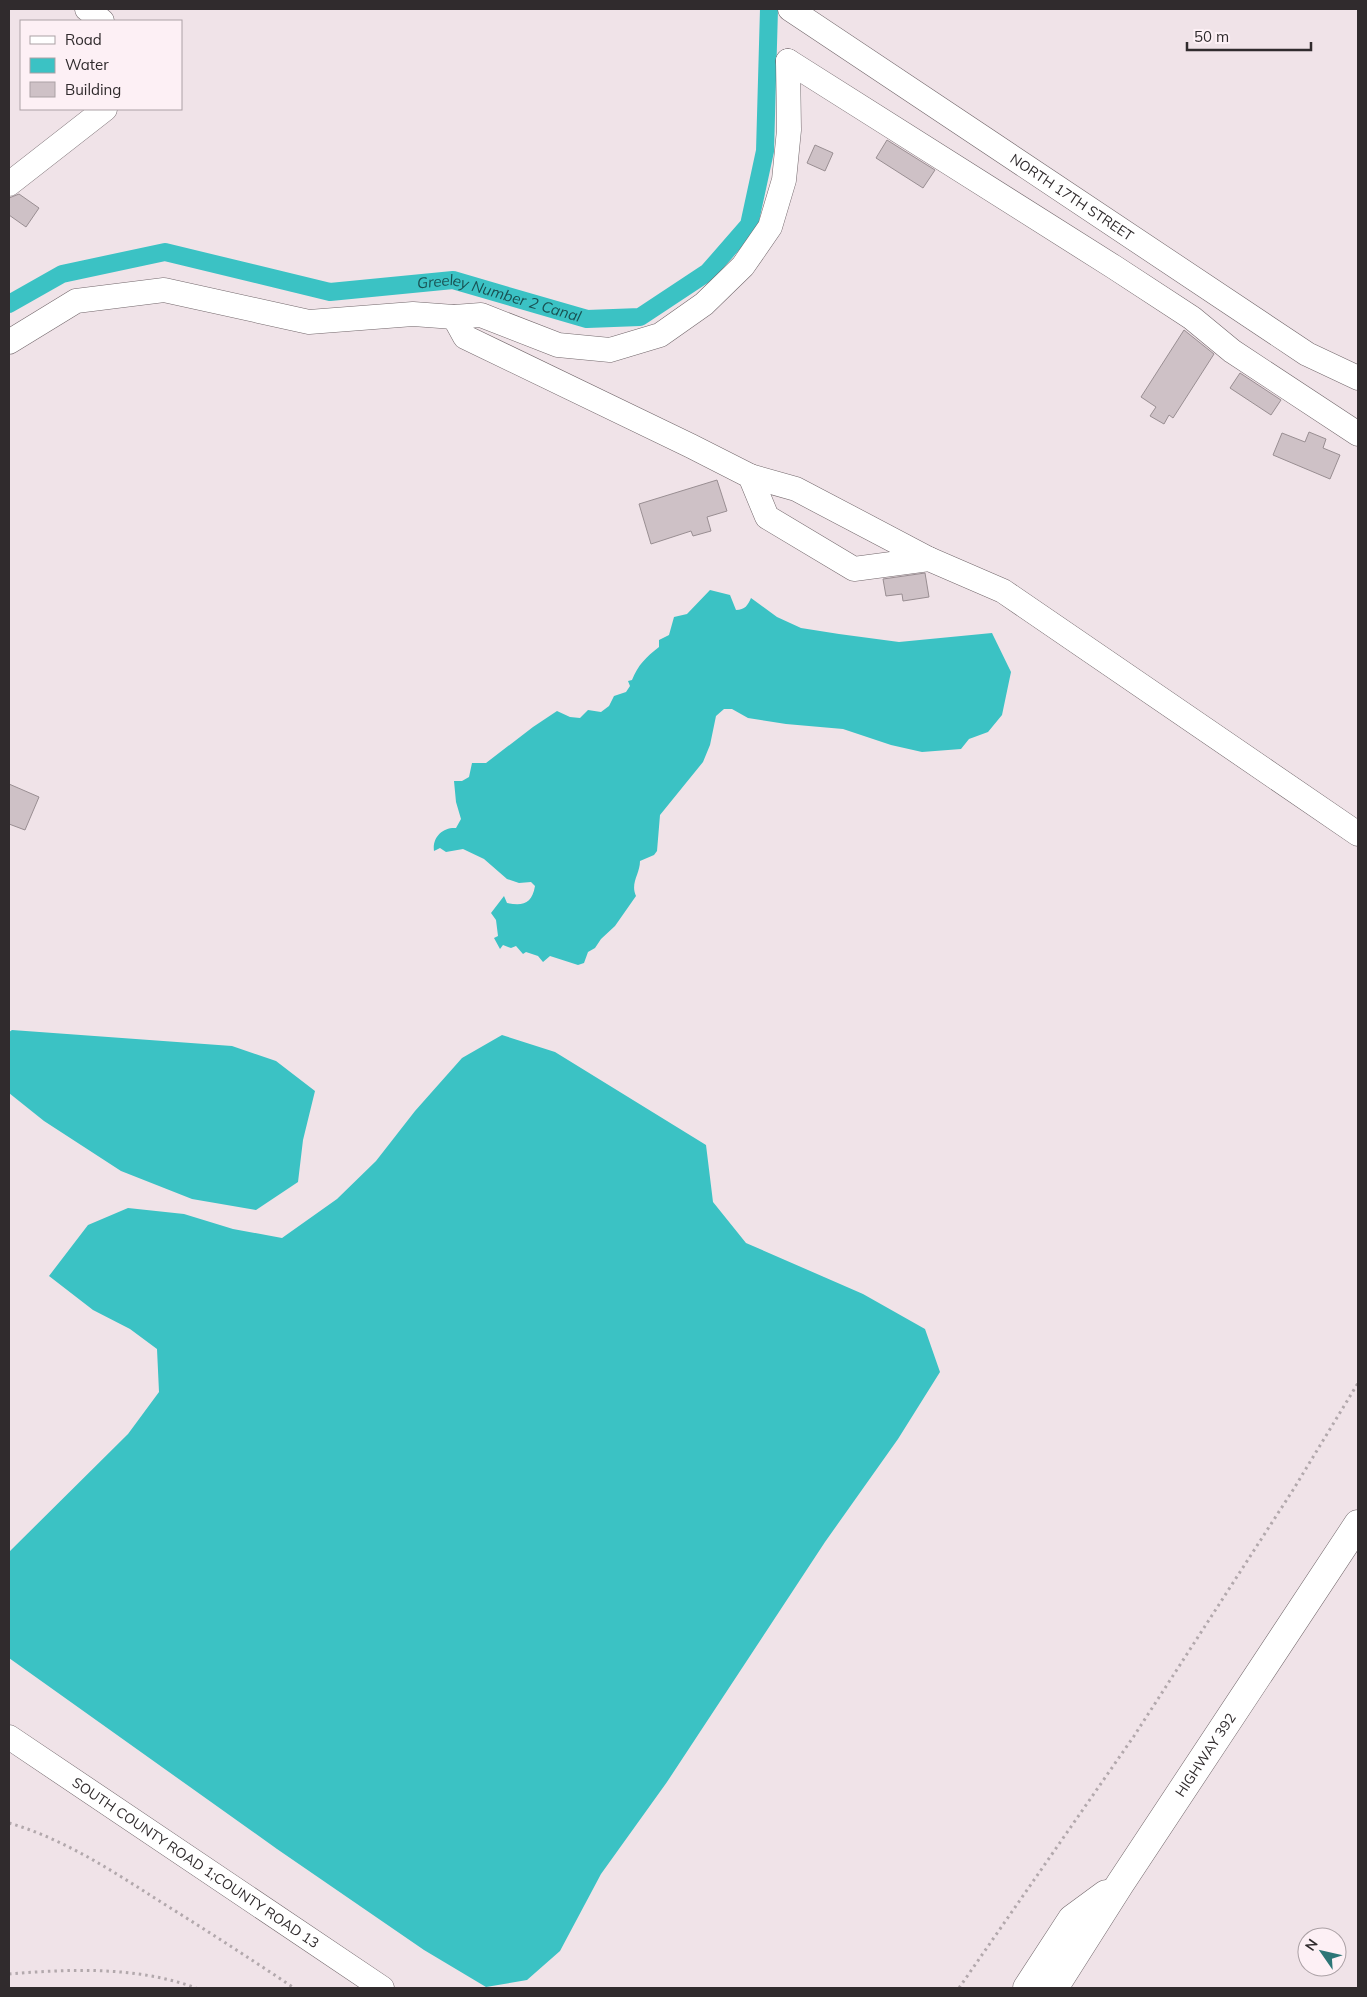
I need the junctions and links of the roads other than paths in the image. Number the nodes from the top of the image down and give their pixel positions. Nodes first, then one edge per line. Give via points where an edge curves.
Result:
1 (88, 9) edge
2 (790, 9) edge
3 (101, 20) edge
4 (104, 110) edge
5 (10, 180) edge
6 (454, 317) junction
7 (1254, 319) junction
8 (9, 342) edge
9 (1232, 351) junction
10 (1358, 378) edge
11 (1358, 434) edge
12 (750, 476) junction
13 (929, 559) junction
14 (1358, 834) edge
15 (1358, 1524) edge
16 (9, 1737) edge
17 (1120, 1884) junction
18 (382, 1988) edge
19 (1027, 1988) edge
20 (1054, 1988) edge

1 - 3 street
2 - 7 street, NORTH 17TH STREET
4 - 5 street
6 - 8 street via 413,314 309,322 164,290 76,301
6 - 9 street via 481,314 558,344 610,350 660,335 704,304 743,266 770,227 784,180 789,130 788,61 1122,272 1192,318
6 - 12 street via 465,337
7 - 9 street
7 - 10 street, NORTH 17TH STREET via 1307,354
9 - 11 street
12 - 13 street via 796,489
12 - 13 street via 767,517 854,569
13 - 14 street via 1003,591
15 - 17 main road, HIGHWAY 392
16 - 18 street, SOUTH COUNTY ROAD 1;COUNTY ROAD 13
17 - 19 main road via 1072,1919
17 - 20 main road, HIGHWAY 392

